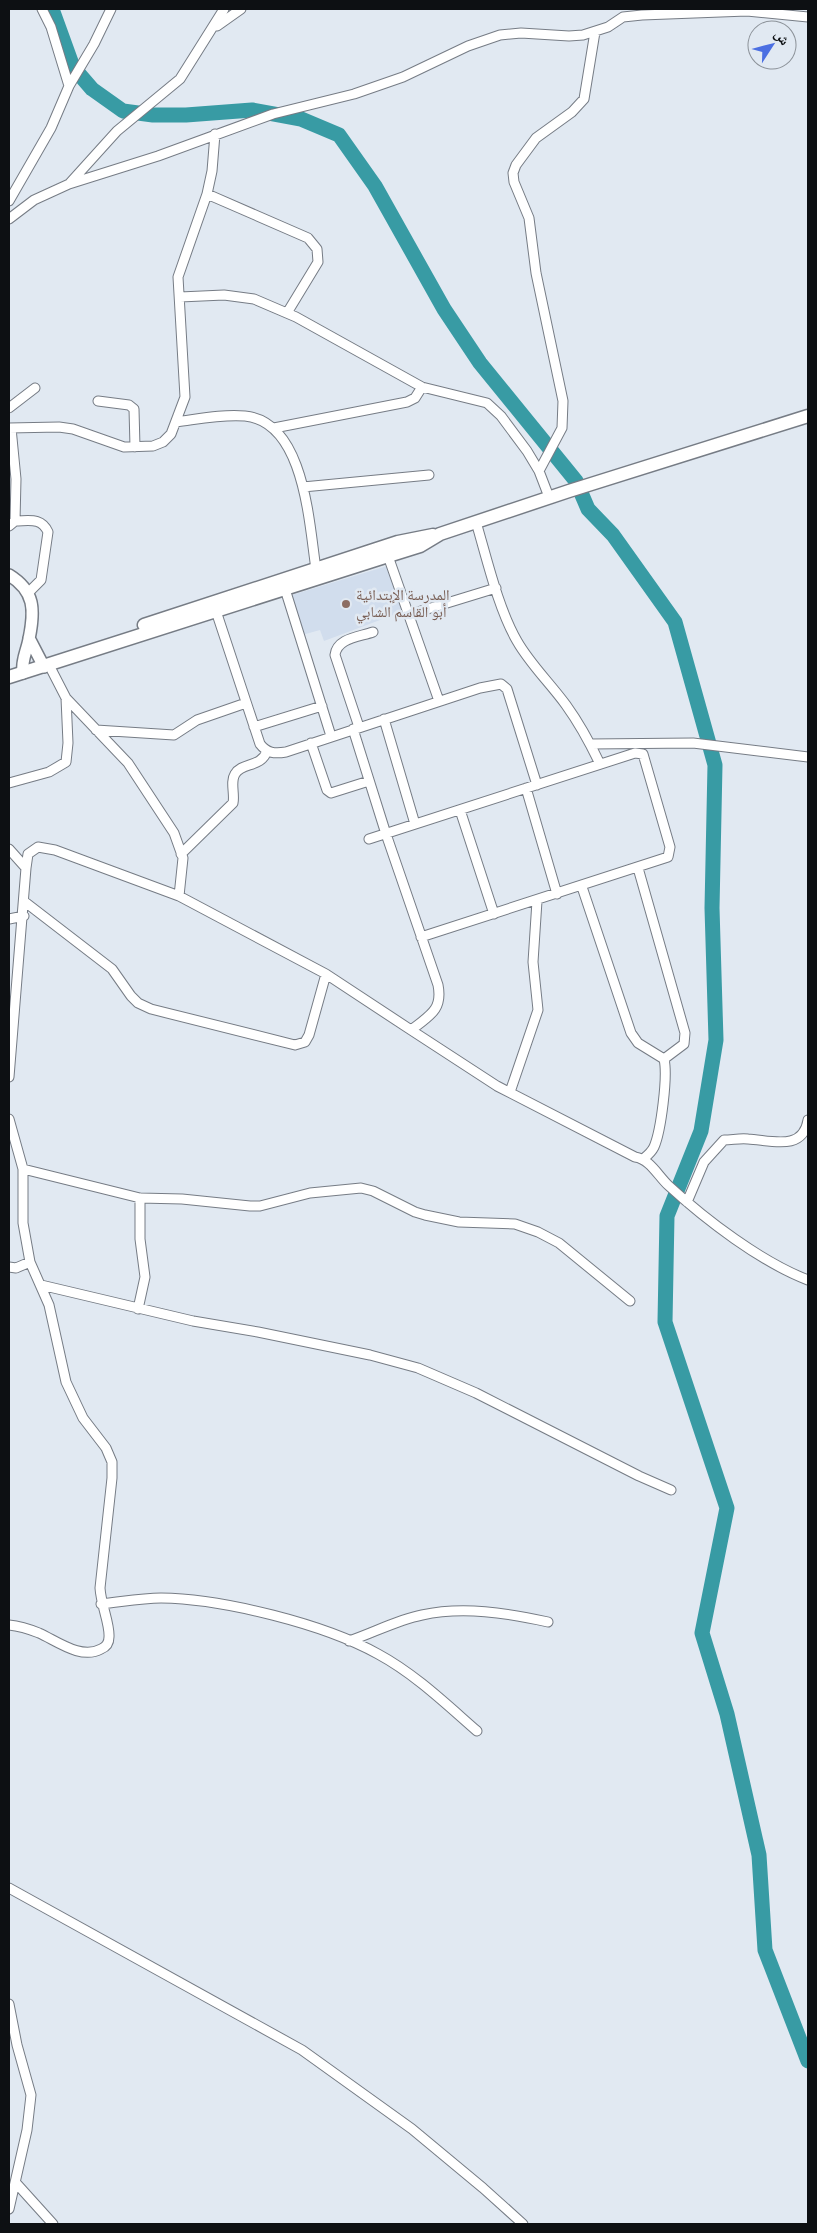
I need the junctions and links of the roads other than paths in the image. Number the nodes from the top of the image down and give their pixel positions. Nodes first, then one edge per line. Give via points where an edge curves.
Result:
1 (42, 9) edge
2 (111, 9) edge
3 (224, 9) edge
4 (241, 9) edge
5 (808, 17) edge
6 (213, 28) junction
7 (595, 32) junction
8 (69, 86) junction
9 (216, 134) junction
10 (69, 184) junction
11 (207, 194) junction
12 (9, 201) edge
13 (10, 217) edge
14 (180, 297) junction
15 (287, 313) junction
16 (422, 387) junction
17 (35, 388) dead end
18 (98, 401) dead end
19 (9, 408) edge
20 (808, 416) edge
21 (176, 422) junction
22 (10, 428) edge
23 (274, 428) junction
24 (135, 447) junction
25 (539, 472) junction
26 (429, 475) dead end
27 (303, 487) junction
28 (549, 497) junction
29 (476, 522) junction
30 (12, 523) edge
31 (440, 534) junction
32 (388, 556) junction
33 (316, 569) junction
34 (9, 575) edge
35 (496, 588) junction
36 (285, 589) junction
37 (29, 592) junction
38 (216, 611) junction
39 (408, 615) junction
40 (373, 632) dead end
41 (29, 638) junction
42 (44, 663) junction
43 (9, 668) edge
44 (22, 669) junction
45 (9, 677) edge
46 (66, 698) junction
47 (439, 701) junction
48 (246, 703) junction
49 (322, 706) junction
50 (384, 719) junction
51 (254, 728) junction
52 (356, 728) junction
53 (96, 730) junction
54 (331, 736) junction
55 (311, 743) junction
56 (590, 744) junction
57 (267, 751) junction
58 (808, 757) edge
59 (600, 764) junction
60 (370, 781) junction
61 (9, 783) edge
62 (537, 785) junction
63 (526, 788) junction
64 (460, 810) junction
65 (415, 824) junction
66 (386, 834) junction
67 (370, 839) dead end
68 (9, 849) edge
69 (182, 854) junction
70 (26, 868) junction
71 (638, 868) junction
72 (582, 887) junction
73 (557, 894) junction
74 (179, 896) junction
75 (537, 901) junction
76 (25, 902) junction
77 (494, 914) junction
78 (24, 916) junction
79 (9, 919) edge
80 (422, 937) junction
81 (326, 974) junction
82 (411, 1030) junction
83 (664, 1059) junction
84 (9, 1077) edge
85 (510, 1092) junction
86 (9, 1119) edge
87 (808, 1120) edge
88 (643, 1159) junction
89 (23, 1169) junction
90 (140, 1198) junction
91 (687, 1202) junction
92 (30, 1262) junction
93 (9, 1266) edge
94 (808, 1280) edge
95 (42, 1285) junction
96 (630, 1301) dead end
97 (138, 1309) junction
98 (671, 1490) dead end
99 (100, 1604) junction
100 (548, 1622) dead end
101 (9, 1625) edge
102 (349, 1641) junction
103 (477, 1731) dead end
104 (9, 1888) edge
105 (9, 2004) edge
106 (16, 2183) junction
107 (9, 2209) edge
108 (53, 2224) edge
109 (523, 2224) edge

1 - 8 street via 52,27
2 - 8 street
3 - 6 street
4 - 6 street
5 - 7 street via 747,11 642,15 623,17
6 - 10 street via 180,79 117,130
7 - 9 street via 570,36 500,35 468,46 403,77 354,94 273,114
7 - 25 street via 584,99 572,112 536,138 513,173 528,218 563,401 562,428
8 - 12 street via 52,128
9 - 10 street
9 - 11 street
10 - 13 street via 34,200
11 - 14 street via 181,265 178,277
11 - 15 street via 288,228 315,245 318,262
12 - 13 street
14 - 15 street via 224,295 254,300
14 - 21 street via 185,397
15 - 16 street
16 - 23 street via 415,398 407,402
16 - 25 street via 487,404 501,416
17 - 19 street
18 - 24 street via 129,405 134,409
20 - 28 main road
21 - 23 street via 246,416
21 - 24 street via 163,442
22 - 24 street via 73,429 109,444
22 - 30 street via 17,487
23 - 27 street via 295,461
25 - 28 street
26 - 27 street
27 - 33 street
28 - 29 main road
29 - 31 main road
29 - 35 street
30 - 37 street via 37,520 48,532 41,580
31 - 32 main road via 420,546
31 - 33 main road via 418,537
32 - 36 main road
32 - 39 street
33 - 42 main road
34 - 37 street
35 - 39 street
35 - 56 street via 515,639 567,706
36 - 38 main road
36 - 49 street
37 - 41 street via 32,605
38 - 42 main road
38 - 48 street
39 - 47 street
40 - 52 street via 341,643 336,649
41 - 42 street
41 - 44 street
42 - 44 main road
42 - 46 street
43 - 44 main road
44 - 45 main road
46 - 53 street
46 - 61 street via 66,762 50,772
47 - 50 street
47 - 62 street via 498,683 505,686
48 - 51 street
48 - 53 street via 197,720 174,735
49 - 51 street
49 - 54 street
50 - 52 street
50 - 65 street
51 - 57 street via 260,744
52 - 54 street
52 - 60 street
53 - 69 street via 128,763 148,791 174,833
54 - 55 street
55 - 57 street via 277,754
55 - 60 street via 327,790 331,793
56 - 58 street via 693,743
56 - 59 street
57 - 69 street via 258,763 236,772 233,777 233,803
59 - 62 street
59 - 71 street via 637,752 644,757 670,852 666,858
60 - 66 street
62 - 63 street
63 - 64 street
63 - 73 street
64 - 65 street
64 - 77 street
65 - 66 street
66 - 67 street
66 - 80 street
68 - 70 street
69 - 74 street
70 - 74 street via 32,849 44,846
70 - 76 street
71 - 72 street
71 - 83 street via 685,1033 684,1044
72 - 73 street
72 - 83 street via 631,1033 638,1043
73 - 75 street
74 - 81 street
75 - 77 street
75 - 85 street via 534,962 538,1010
76 - 78 street
76 - 81 street via 112,969 138,1003 295,1045 305,1042 309,1035
77 - 80 street
78 - 79 street
78 - 84 street
80 - 82 street via 440,1000 432,1013
81 - 82 street
82 - 85 street
83 - 88 street via 665,1086 655,1145
85 - 88 street via 634,1158
86 - 89 street
87 - 91 street via 800,1138 783,1143 724,1140 704,1162
88 - 91 street
89 - 90 street
89 - 92 street via 23,1223
90 - 96 street via 260,1206 291,1197 361,1188 415,1212 459,1222 515,1224 538,1232 572,1252
90 - 97 street via 140,1239 145,1277
91 - 94 street via 762,1255
92 - 93 street via 16,1268
92 - 95 street
95 - 97 street
95 - 99 street via 66,1382 76,1407 106,1448 112,1462
97 - 98 street via 370,1355 418,1368 476,1393
99 - 101 street via 110,1640 98,1651 70,1648 38,1633
99 - 102 street via 161,1598 211,1603 287,1620
100 - 102 street via 490,1612 448,1611 420,1615
102 - 103 street via 402,1669
104 - 109 street via 302,2050 412,2130
105 - 106 street via 31,2095
106 - 107 street
106 - 108 street

